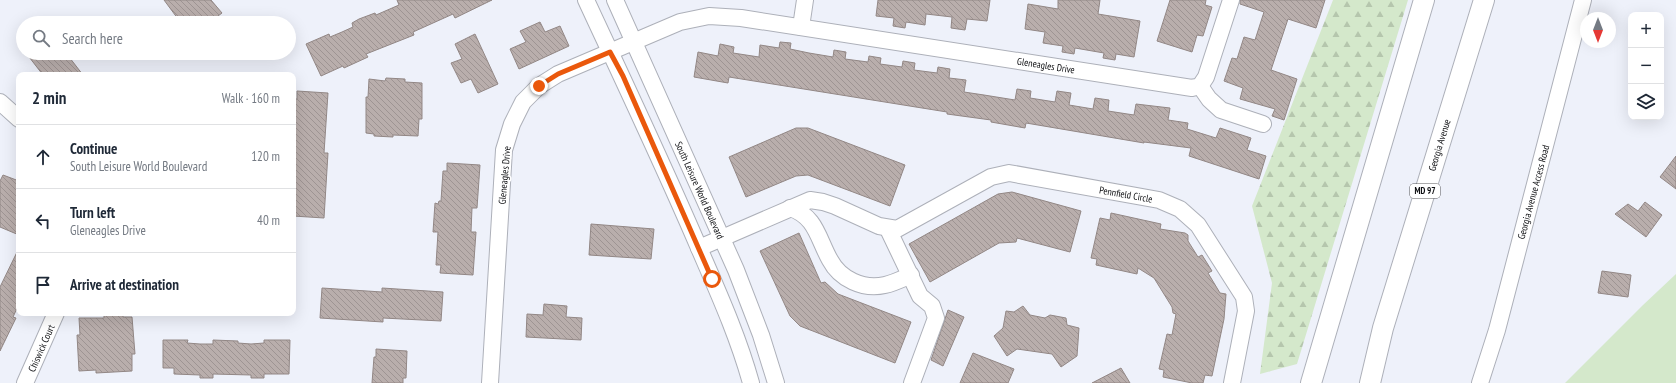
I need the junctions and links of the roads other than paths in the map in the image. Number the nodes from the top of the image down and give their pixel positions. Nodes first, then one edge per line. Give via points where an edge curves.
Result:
1 (586, 0) edge
2 (615, 0) edge
3 (805, 0) edge
4 (1231, 0) edge
5 (1424, 0) edge
6 (1484, 0) edge
7 (1583, 0) edge
8 (801, 27) junction
9 (633, 42) junction
10 (610, 52) junction
11 (1200, 86) junction
12 (0, 102) edge
13 (16, 116) edge
14 (1263, 124) dead end
15 (790, 208) junction
16 (888, 229) junction
17 (722, 239) junction
18 (699, 248) junction
19 (911, 275) junction
20 (55, 316) edge
21 (25, 383) edge
22 (490, 383) edge
23 (751, 383) edge
24 (776, 383) edge
25 (912, 383) edge
26 (1232, 383) edge
27 (1311, 383) edge
28 (1370, 383) edge
29 (1480, 383) edge

1 - 10 street
2 - 9 street, South Leisure World Boulevard
3 - 8 street
4 - 11 street via 1206,77
5 - 27 main road
6 - 28 main road, Georgia Avenue / MD 97 via 1383,328
7 - 29 street, Georgia Avenue Access Road via 1498,330
8 - 9 street, Gleneagles Drive via 709,16 680,22
8 - 11 street, Gleneagles Drive via 1174,86
9 - 10 street, Gleneagles Drive
9 - 17 street, South Leisure World Boulevard
10 - 18 street
10 - 22 street, Gleneagles Drive via 558,74 539,86 523,102 512,124 504,150
11 - 14 street via 1221,110
12 - 13 street
15 - 16 street via 810,200 823,202
15 - 17 street
15 - 19 street via 800,211 811,220 830,261 842,275 856,283 870,287 884,286
16 - 19 street
16 - 26 street, Pennfield Circle via 897,229 991,177 1010,173 1159,200 1180,209 1198,226 1244,297 1246,310
17 - 18 street
17 - 24 street, South Leisure World Boulevard via 750,302
18 - 23 street via 738,343
19 - 25 street via 920,296 932,306 936,318
20 - 21 street, Chiswick Court

